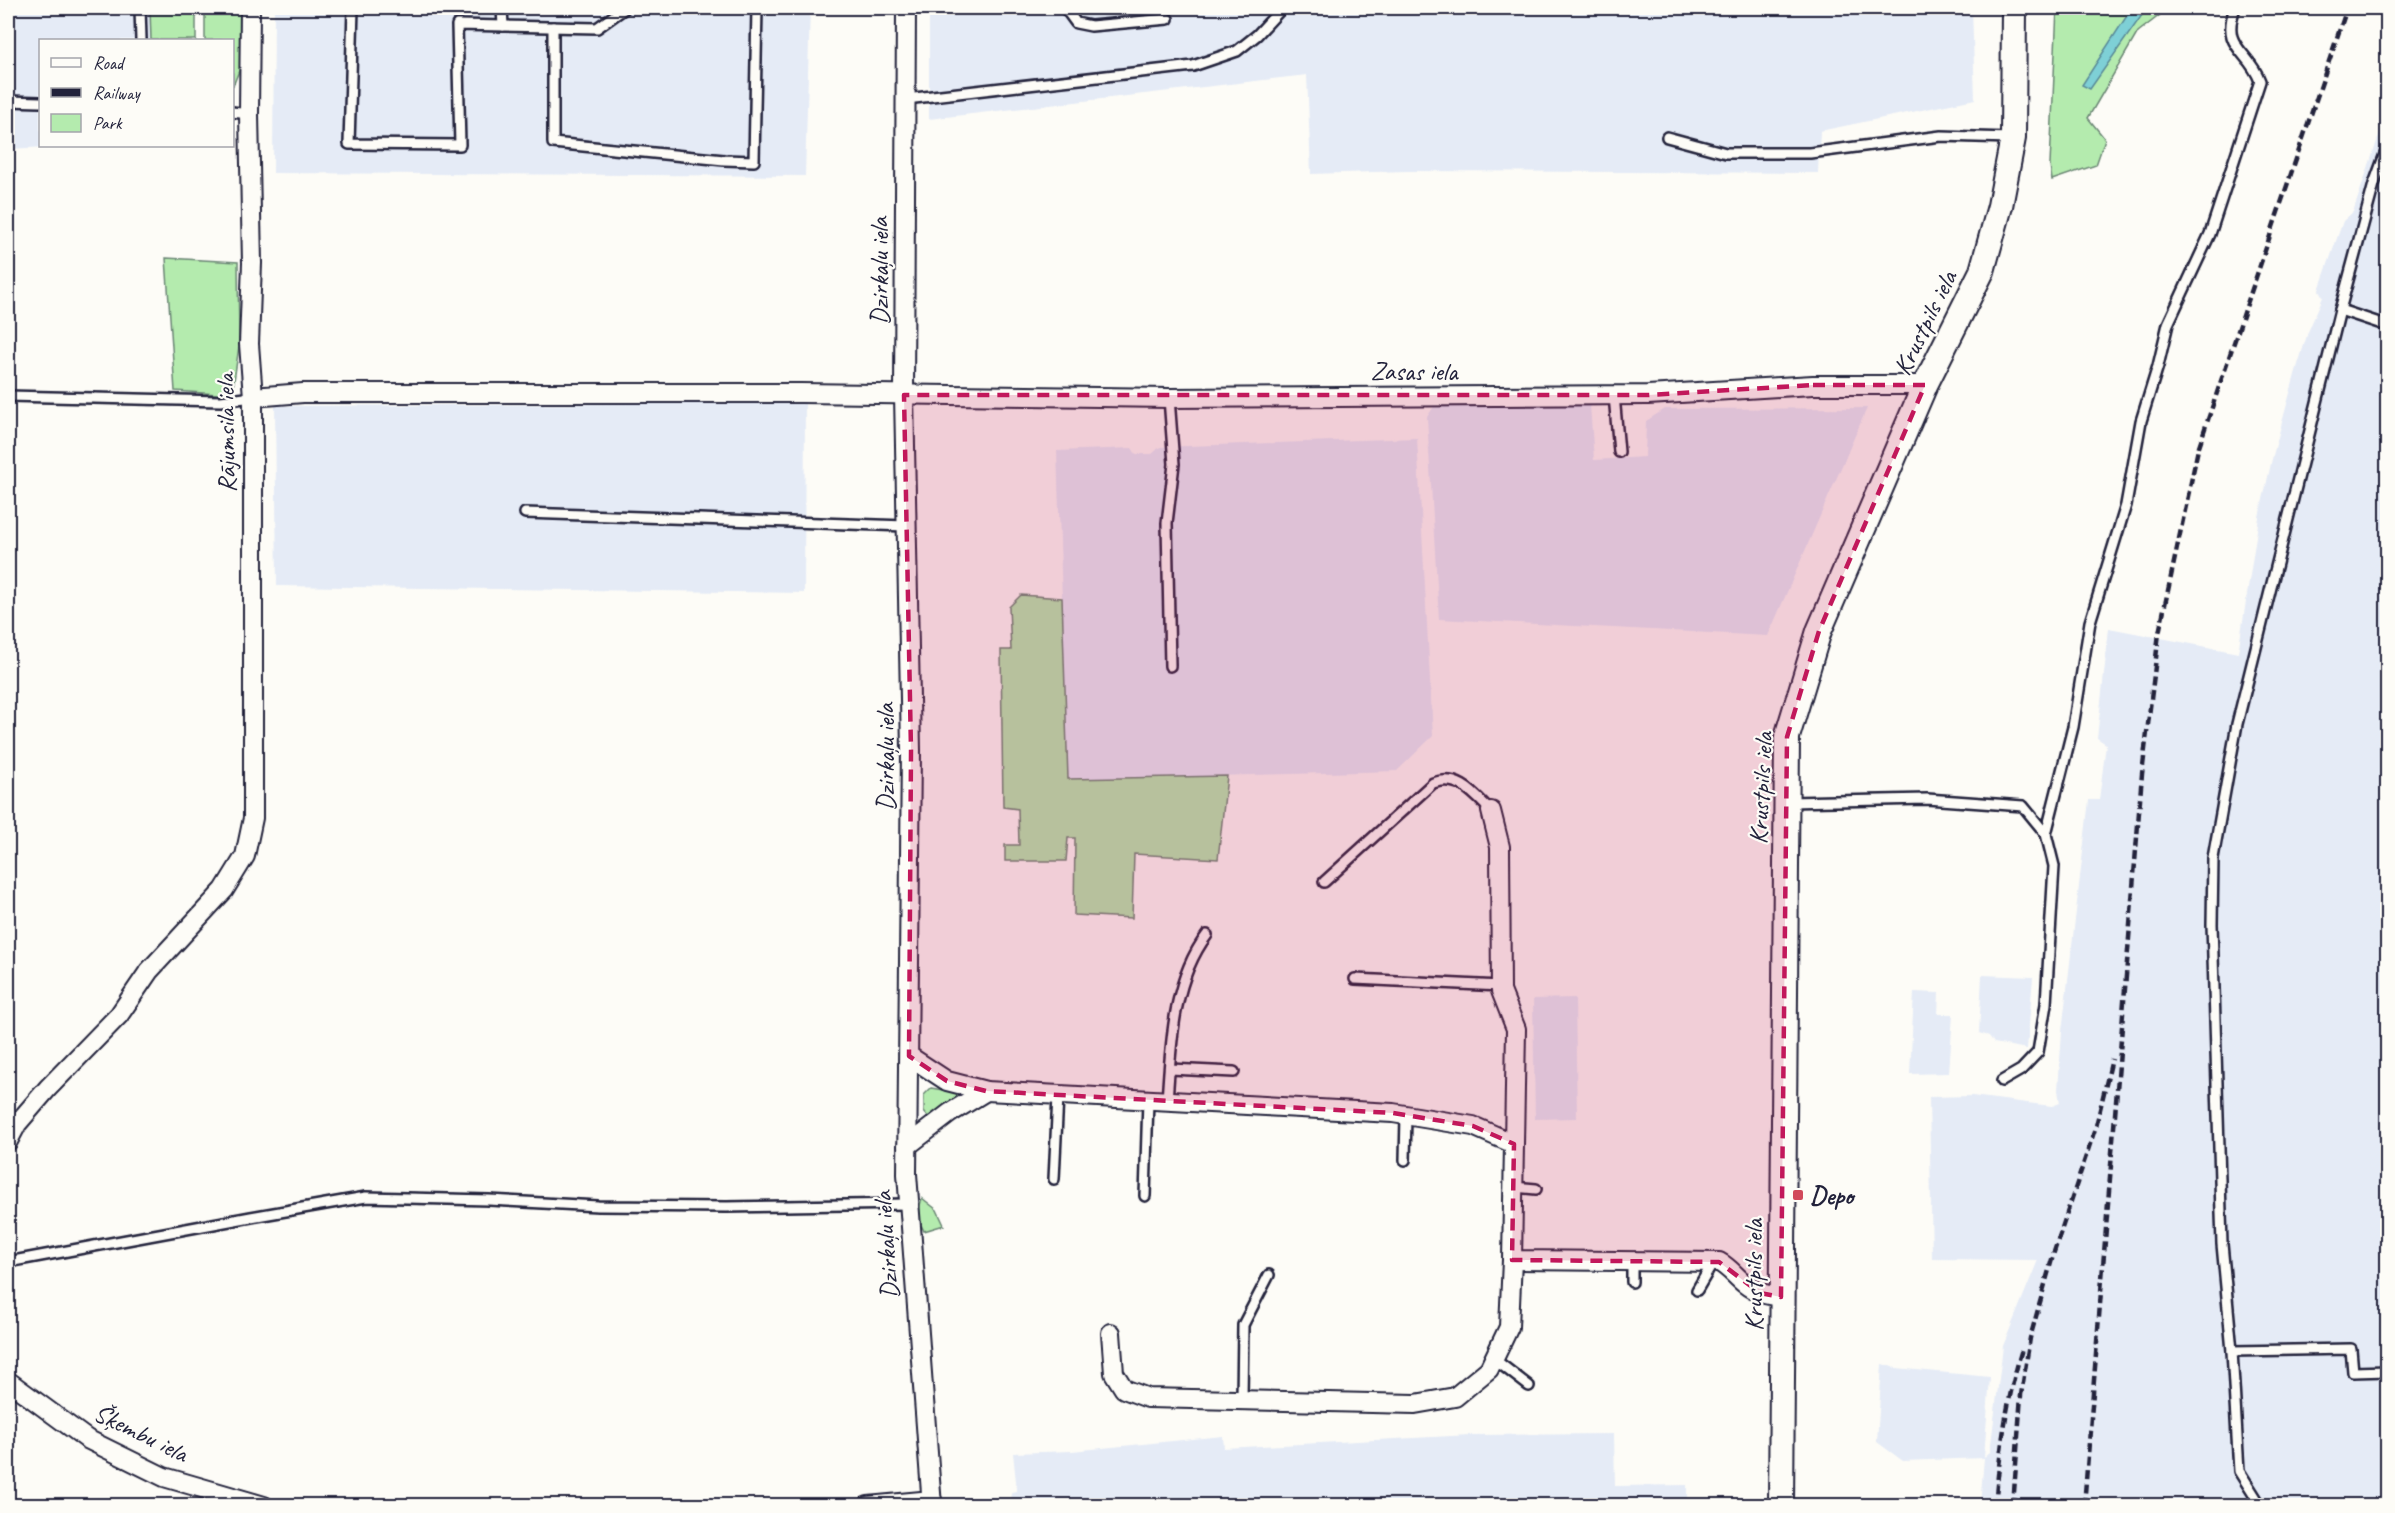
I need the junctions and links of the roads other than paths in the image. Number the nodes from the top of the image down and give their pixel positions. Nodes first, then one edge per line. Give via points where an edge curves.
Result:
1 (140, 8) edge
2 (250, 8) edge
3 (352, 8) edge
4 (502, 8) edge
5 (626, 8) edge
6 (757, 8) edge
7 (906, 8) edge
8 (1065, 8) edge
9 (1282, 8) edge
10 (2014, 8) edge
11 (2235, 8) edge
12 (1168, 19) dead end
13 (502, 26) junction
14 (553, 27) junction
15 (141, 39) edge
16 (906, 99) junction
17 (8, 101) edge
18 (39, 102) edge
19 (241, 113) edge
20 (1666, 137) dead end
21 (2013, 138) junction
22 (2388, 146) edge
23 (2340, 310) junction
24 (2388, 326) edge
25 (1924, 385) junction
26 (904, 395) junction
27 (1614, 395) junction
28 (8, 396) edge
29 (253, 397) junction
30 (1169, 398) junction
31 (1619, 452) dead end
32 (525, 513) dead end
33 (906, 526) junction
34 (1170, 666) dead end
35 (1787, 802) junction
36 (1491, 811) joint
37 (2046, 834) junction
38 (1324, 882) dead end
39 (1207, 935) dead end
40 (1356, 979) dead end
41 (1501, 986) junction
42 (909, 1056) junction
43 (1170, 1069) junction
44 (1234, 1072) dead end
45 (2002, 1081) dead end
46 (986, 1091) junction
47 (1058, 1096) junction
48 (1148, 1100) junction
49 (1167, 1101) junction
50 (1406, 1116) junction
51 (8, 1141) edge
52 (1514, 1144) junction
53 (907, 1146) junction
54 (1406, 1160) dead end
55 (1054, 1179) dead end
56 (1514, 1187) junction
57 (1536, 1189) dead end
58 (1145, 1196) dead end
59 (908, 1204) junction
60 (1512, 1260) junction
61 (1632, 1260) junction
62 (1714, 1261) junction
63 (8, 1262) edge
64 (1269, 1275) dead end
65 (1632, 1282) dead end
66 (1697, 1290) dead end
67 (1781, 1297) junction
68 (1111, 1333) dead end
69 (2232, 1351) junction
70 (1494, 1359) junction
71 (2388, 1371) edge
72 (8, 1381) edge
73 (1529, 1386) dead end
74 (1242, 1399) junction
75 (2251, 1489) junction
76 (932, 1503) edge
77 (264, 1506) edge
78 (868, 1506) edge
79 (1781, 1506) edge
80 (2251, 1506) edge
81 (2261, 1506) edge

1 - 15 lane
2 - 19 street, Rājumsila iela
3 - 13 lane via 349,144 460,145 457,25
4 - 13 lane
5 - 14 lane via 597,28
6 - 14 lane via 754,161 553,143
7 - 16 street, Dzirkaļu iela
8 - 12 lane via 1076,23 1091,26
9 - 16 lane via 1237,51 1193,66
10 - 21 main road, Krustpils iela
11 - 37 lane via 2230,22 2232,38 2260,81 2210,234 2168,324 2141,422 2126,505 2090,622 2073,728
13 - 14 lane
16 - 26 street, Dzirkaļu iela
17 - 18 lane
19 - 29 street, Rājumsila iela via 252,263 249,345
20 - 21 lane via 1726,153 1810,153 1941,136
21 - 25 main road, Krustpils iela via 1982,271
22 - 23 lane via 2374,183
23 - 24 lane
23 - 69 lane via 2237,724 2213,858 2222,1244
25 - 27 street, Zasas iela via 1813,385
25 - 35 main road, Krustpils iela via 1820,631 1787,737
26 - 29 street, Zasas iela via 303,393
26 - 30 street, Zasas iela
26 - 33 street, Dzirkaļu iela
27 - 30 street, Zasas iela
27 - 31 lane
28 - 29 lane via 221,401
29 - 51 street, Rājumsila iela via 253,818 246,856 224,890 149,971 119,1016 48,1088
30 - 34 lane via 1174,464 1167,523
32 - 33 lane
33 - 42 street, Dzirkaļu iela via 911,750
35 - 37 lane via 1927,799 2023,806
35 - 67 main road, Krustpils iela
36 - 38 lane via 1467,786 1445,779 1433,783
36 - 41 street via 1500,847
37 - 45 lane via 2055,866 2046,1004 2038,1052 2021,1070
39 - 43 lane via 1194,951 1182,984
40 - 41 lane
41 - 52 street via 1516,1029
42 - 46 street via 947,1081
42 - 53 street, Dzirkaļu iela
43 - 44 lane
43 - 49 lane
46 - 47 street
46 - 53 street
47 - 48 street
47 - 55 lane
48 - 49 street
48 - 58 lane
49 - 50 street
50 - 52 street via 1473,1126
50 - 54 lane
52 - 56 street
53 - 59 street, Dzirkaļu iela
56 - 57 lane
56 - 60 street
59 - 63 lane via 645,1207 366,1197
59 - 76 street, Dzirkaļu iela
60 - 61 street
60 - 70 street via 1509,1327
61 - 62 street
61 - 65 lane
62 - 66 lane
62 - 67 street via 1731,1269 1760,1293
64 - 74 lane via 1243,1325
67 - 79 main road, Krustpils iela
68 - 74 street via 1114,1373 1125,1389 1148,1398
69 - 71 lane via 2351,1349 2353,1372
69 - 75 lane via 2239,1471
70 - 73 lane
70 - 74 street via 1489,1369 1455,1397 1415,1404
72 - 77 street, Šķembu iela via 87,1439 164,1477
75 - 80 lane
75 - 81 lane
76 - 78 street

